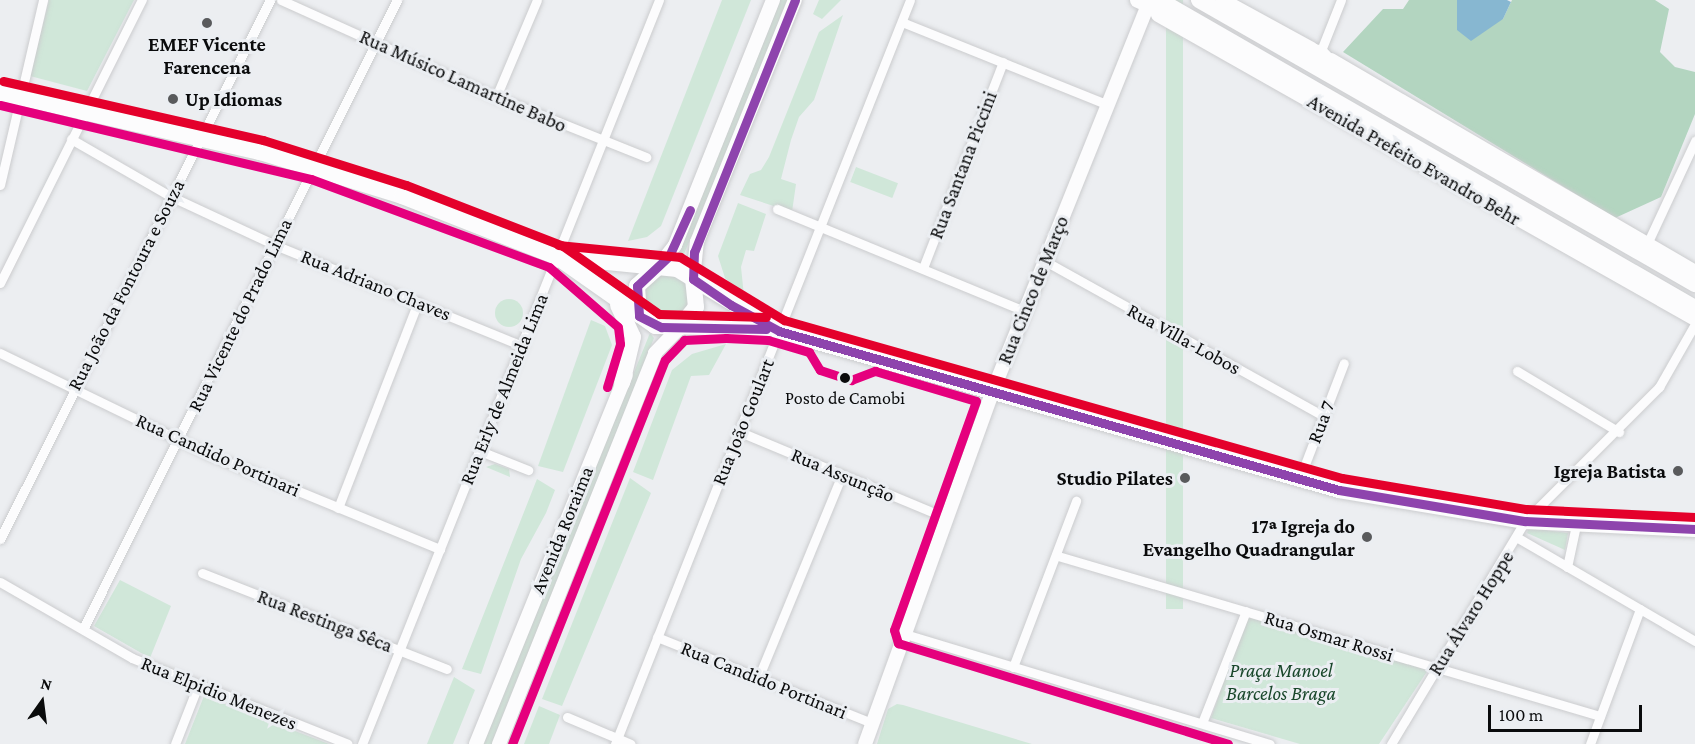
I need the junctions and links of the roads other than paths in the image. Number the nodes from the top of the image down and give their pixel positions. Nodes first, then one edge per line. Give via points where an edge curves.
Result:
1 (43, 0) edge
2 (142, 0) edge
3 (270, 0) edge
4 (281, 0) edge
5 (397, 0) edge
6 (537, 0) edge
7 (659, 0) edge
8 (772, 0) edge
9 (795, 0) edge
10 (910, 0) edge
11 (1199, 0) edge
12 (1222, 0) edge
13 (1341, 0) edge
14 (1144, 2) edge
15 (902, 22) junction
16 (1270, 42) junction
17 (376, 43) junction
18 (1320, 53) junction
19 (1003, 62) junction
20 (1358, 92) junction
21 (0, 93) edge
22 (20, 97) junction
23 (496, 97) junction
24 (1108, 105) junction
25 (83, 111) junction
26 (200, 137) junction
27 (71, 140) junction
28 (1695, 141) edge
29 (603, 142) junction
30 (646, 157) dead end
31 (314, 167) junction
32 (0, 185) edge
33 (170, 196) junction
34 (777, 209) dead end
35 (821, 229) junction
36 (1647, 244) junction
37 (275, 245) junction
38 (557, 256) junction
39 (1045, 261) junction
40 (658, 267) junction
41 (923, 268) junction
42 (1695, 272) edge
43 (693, 279) junction
44 (1647, 280) junction
45 (0, 283) edge
46 (1695, 284) edge
47 (418, 302) junction
48 (1695, 308) edge
49 (1025, 311) junction
50 (639, 316) junction
51 (1695, 320) edge
52 (679, 328) junction
53 (775, 330) junction
54 (522, 346) junction
55 (0, 353) edge
56 (1344, 363) dead end
57 (1517, 371) dead end
58 (622, 383) junction
59 (75, 388) junction
60 (992, 393) junction
61 (1324, 416) junction
62 (740, 432) junction
63 (1619, 432) junction
64 (179, 439) junction
65 (480, 450) junction
66 (528, 470) dead end
67 (843, 475) junction
68 (1299, 480) junction
69 (1076, 501) dead end
70 (338, 508) junction
71 (947, 518) junction
72 (1525, 521) junction
73 (1576, 525) junction
74 (1695, 529) edge
75 (1518, 538) junction
76 (0, 539) edge
77 (440, 549) junction
78 (1058, 556) junction
79 (1567, 567) junction
80 (202, 573) dead end
81 (0, 582) edge
82 (1640, 609) junction
83 (1245, 610) junction
84 (83, 630) junction
85 (905, 634) junction
86 (657, 637) junction
87 (1695, 641) edge
88 (400, 650) junction
89 (1013, 667) junction
90 (1436, 668) junction
91 (447, 669) dead end
92 (759, 676) junction
93 (197, 688) junction
94 (1600, 716) junction
95 (567, 717) dead end
96 (872, 723) junction
97 (1202, 723) junction
98 (616, 741) edge
99 (175, 744) edge
100 (348, 744) edge
101 (362, 744) edge
102 (476, 744) edge
103 (498, 744) edge
104 (631, 744) edge
105 (865, 744) edge
106 (1270, 744) edge
107 (1391, 744) edge
108 (1590, 744) edge

1 - 22 street
2 - 25 street
3 - 26 street, Rua João da Fontoura e Souza
4 - 17 street, Rua Músico Lamartine Babo
5 - 17 street, Rua Vicente do Prado Lima
6 - 23 street
7 - 29 street, Rua Erly de Almeida Lima
8 - 40 main road via 675,246
9 - 43 main road via 697,242
10 - 15 street, Rua João Goulart
11 - 16 highway, Avenida Prefeito Evandro Behr
12 - 18 main road
13 - 18 street
14 - 24 main road, Rua Cinco de Março
14 - 44 highway, Avenida Prefeito Evandro Behr via 1199,22
14 - 51 main road, Avenida Prefeito Evandro Behr
15 - 19 street
15 - 35 street, Rua João Goulart
16 - 18 highway
16 - 20 highway, Avenida Prefeito Evandro Behr
17 - 23 street, Rua Músico Lamartine Babo
17 - 31 street, Rua Vicente do Prado Lima
18 - 20 highway
18 - 36 main road
19 - 24 street
19 - 41 street, Rua Santana Piccini
20 - 46 highway, Avenida Prefeito Evandro Behr
21 - 22 highway
22 - 25 highway
22 - 32 street
23 - 29 street, Rua Músico Lamartine Babo
24 - 39 main road, Rua Cinco de Março
25 - 26 highway
25 - 27 street
26 - 31 highway
26 - 33 street, Rua João da Fontoura e Souza
27 - 33 street, Rua Adriano Chaves
27 - 45 street
28 - 36 street
29 - 30 street, Rua Músico Lamartine Babo
29 - 38 street, Rua Erly de Almeida Lima
31 - 37 street, Rua Vicente do Prado Lima
31 - 38 highway
33 - 37 street, Rua Adriano Chaves
33 - 59 street, Rua João da Fontoura e Souza
34 - 35 street
35 - 41 street
35 - 53 street, Rua João Goulart
36 - 42 main road
37 - 47 street, Rua Adriano Chaves
37 - 64 street, Rua Vicente do Prado Lima
38 - 40 highway
38 - 50 highway
38 - 54 street, Rua Erly de Almeida Lima
38 - 58 highway via 564,267 610,297 630,322 632,345
39 - 49 main road, Rua Cinco de Março
39 - 61 street, Rua Villa-Lobos
40 - 43 highway
40 - 50 highway via 637,286
41 - 49 street
43 - 52 highway via 696,307
43 - 53 highway
44 - 48 highway, Avenida Prefeito Evandro Behr
44 - 51 highway
47 - 54 street, Rua Adriano Chaves
47 - 70 street
49 - 60 main road, Rua Cinco de Março
50 - 52 highway via 656,326
50 - 58 main road, Avenida Roraima via 639,345
51 - 63 street, Rua Álvaro Hoppe via 1659,387
52 - 53 highway
52 - 103 main road, Avenida Roraima via 655,353
53 - 60 highway
53 - 62 street, Rua João Goulart
54 - 65 street, Rua Erly de Almeida Lima
55 - 59 street, Rua Candido Portinari
56 - 61 street, Rua 7
57 - 63 street
58 - 102 main road, Avenida Roraima
59 - 64 street, Rua Candido Portinari
59 - 76 street, Rua João da Fontoura e Souza
60 - 68 highway
60 - 71 main road, Rua Cinco de Março
61 - 68 street, Rua 7
62 - 67 street, Rua Assunção
62 - 86 street, Rua João Goulart
63 - 72 street, Rua Álvaro Hoppe
64 - 70 street, Rua Candido Portinari
64 - 84 street, Rua Vicente do Prado Lima
65 - 66 street
65 - 77 street, Rua Erly de Almeida Lima
67 - 71 street, Rua Assunção
67 - 92 street
68 - 72 highway
69 - 78 street
70 - 77 street, Rua Candido Portinari
71 - 85 main road, Rua Cinco de Março
72 - 73 highway
72 - 75 street, Rua Álvaro Hoppe
73 - 74 highway
73 - 79 street
75 - 79 street
75 - 90 street, Rua Álvaro Hoppe
77 - 88 street, Rua Erly de Almeida Lima
78 - 83 street, Rua Osmar Rossi
78 - 89 street
79 - 82 street
80 - 88 street, Rua Restinga Sêca
81 - 84 street, Rua Elpidio Menezes
82 - 87 street
82 - 94 street
83 - 90 street, Rua Osmar Rossi
83 - 97 street
84 - 93 street, Rua Elpidio Menezes
85 - 89 street
85 - 96 main road, Rua Cinco de Março
86 - 92 street, Rua Candido Portinari
86 - 98 street, Rua João Goulart
88 - 91 street, Rua Restinga Sêca
88 - 101 street, Rua Erly de Almeida Lima
89 - 97 street
90 - 94 street, Rua Osmar Rossi
90 - 107 street, Rua Álvaro Hoppe
92 - 96 street, Rua Candido Portinari
93 - 99 street
93 - 100 street, Rua Elpidio Menezes
94 - 108 street
95 - 98 street
96 - 105 main road, Rua Cinco de Março
97 - 106 street
98 - 104 street

